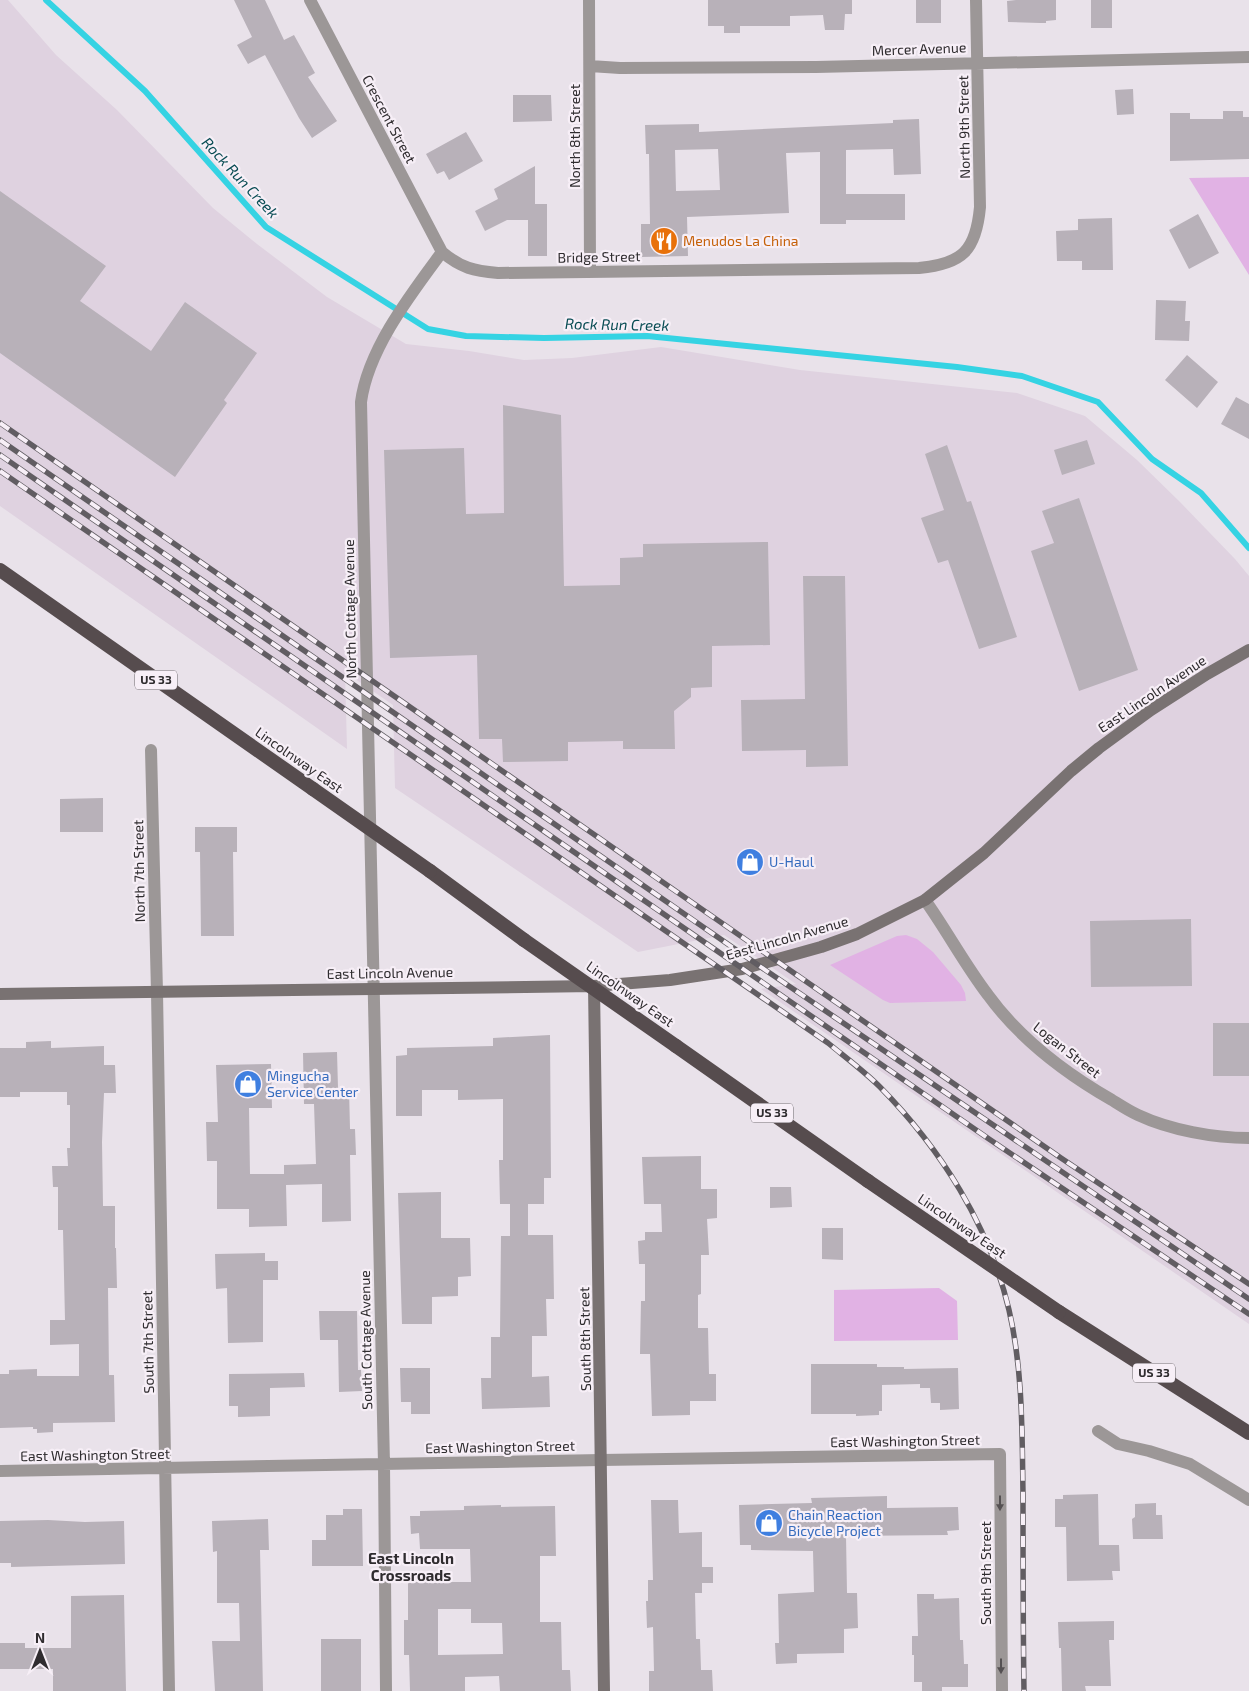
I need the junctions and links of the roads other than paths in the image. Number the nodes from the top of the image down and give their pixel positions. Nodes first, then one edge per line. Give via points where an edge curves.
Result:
1 (310, 0) edge
2 (589, 0) edge
3 (976, 0) edge
4 (1249, 57) edge
5 (978, 63) junction
6 (590, 66) junction
7 (966, 250) joint
8 (442, 252) junction
9 (590, 272) junction
10 (0, 570) edge
11 (1249, 650) edge
12 (151, 750) dead end
13 (925, 900) junction
14 (594, 986) junction
15 (375, 988) junction
16 (157, 992) junction
17 (0, 994) edge
18 (1249, 1138) edge
19 (1098, 1431) dead end
20 (1249, 1433) edge
21 (1000, 1454) joint
22 (601, 1460) junction
23 (384, 1464) junction
24 (166, 1468) junction
25 (0, 1472) edge
26 (1249, 1500) edge
27 (169, 1691) edge
28 (386, 1691) edge
29 (604, 1691) edge
30 (1002, 1691) edge

1 - 8 street, Crescent Street
2 - 6 street, North 8th Street
3 - 5 street, North 9th Street
4 - 5 street, Mercer Avenue
5 - 6 street, Mercer Avenue via 816,67
5 - 7 street, North 9th Street via 980,207 975,236
6 - 9 street, North 8th Street
7 - 9 street, Bridge Street via 955,261 919,268
8 - 9 street, Bridge Street via 456,264 474,271
8 - 15 street, North Cottage Avenue via 375,355 366,376 361,402
10 - 20 highway, Lincolnway East / US 33, bridge via 868,1181 1059,1312
11 - 13 main road, East Lincoln Avenue via 1151,710 1099,748 984,853
12 - 16 street, North 7th Street
13 - 14 main road, East Lincoln Avenue via 857,934 775,960 704,976
13 - 18 street, Logan Street via 987,995 1012,1025 1046,1056 1095,1091 1138,1115 1181,1129
14 - 15 main road, East Lincoln Avenue
14 - 22 main road, South 8th Street
15 - 16 main road, East Lincoln Avenue
15 - 23 street, South Cottage Avenue
16 - 17 main road, East Lincoln Avenue
16 - 24 street, South 7th Street
19 - 26 street via 1118,1444 1190,1464
21 - 22 street, East Washington Street
21 -> 30 street, South 9th Street
22 - 23 street, East Washington Street
22 - 29 main road, South 8th Street
23 - 24 street, East Washington Street
23 - 28 street, South Cottage Avenue
24 - 25 street, East Washington Street
24 - 27 street, South 7th Street

